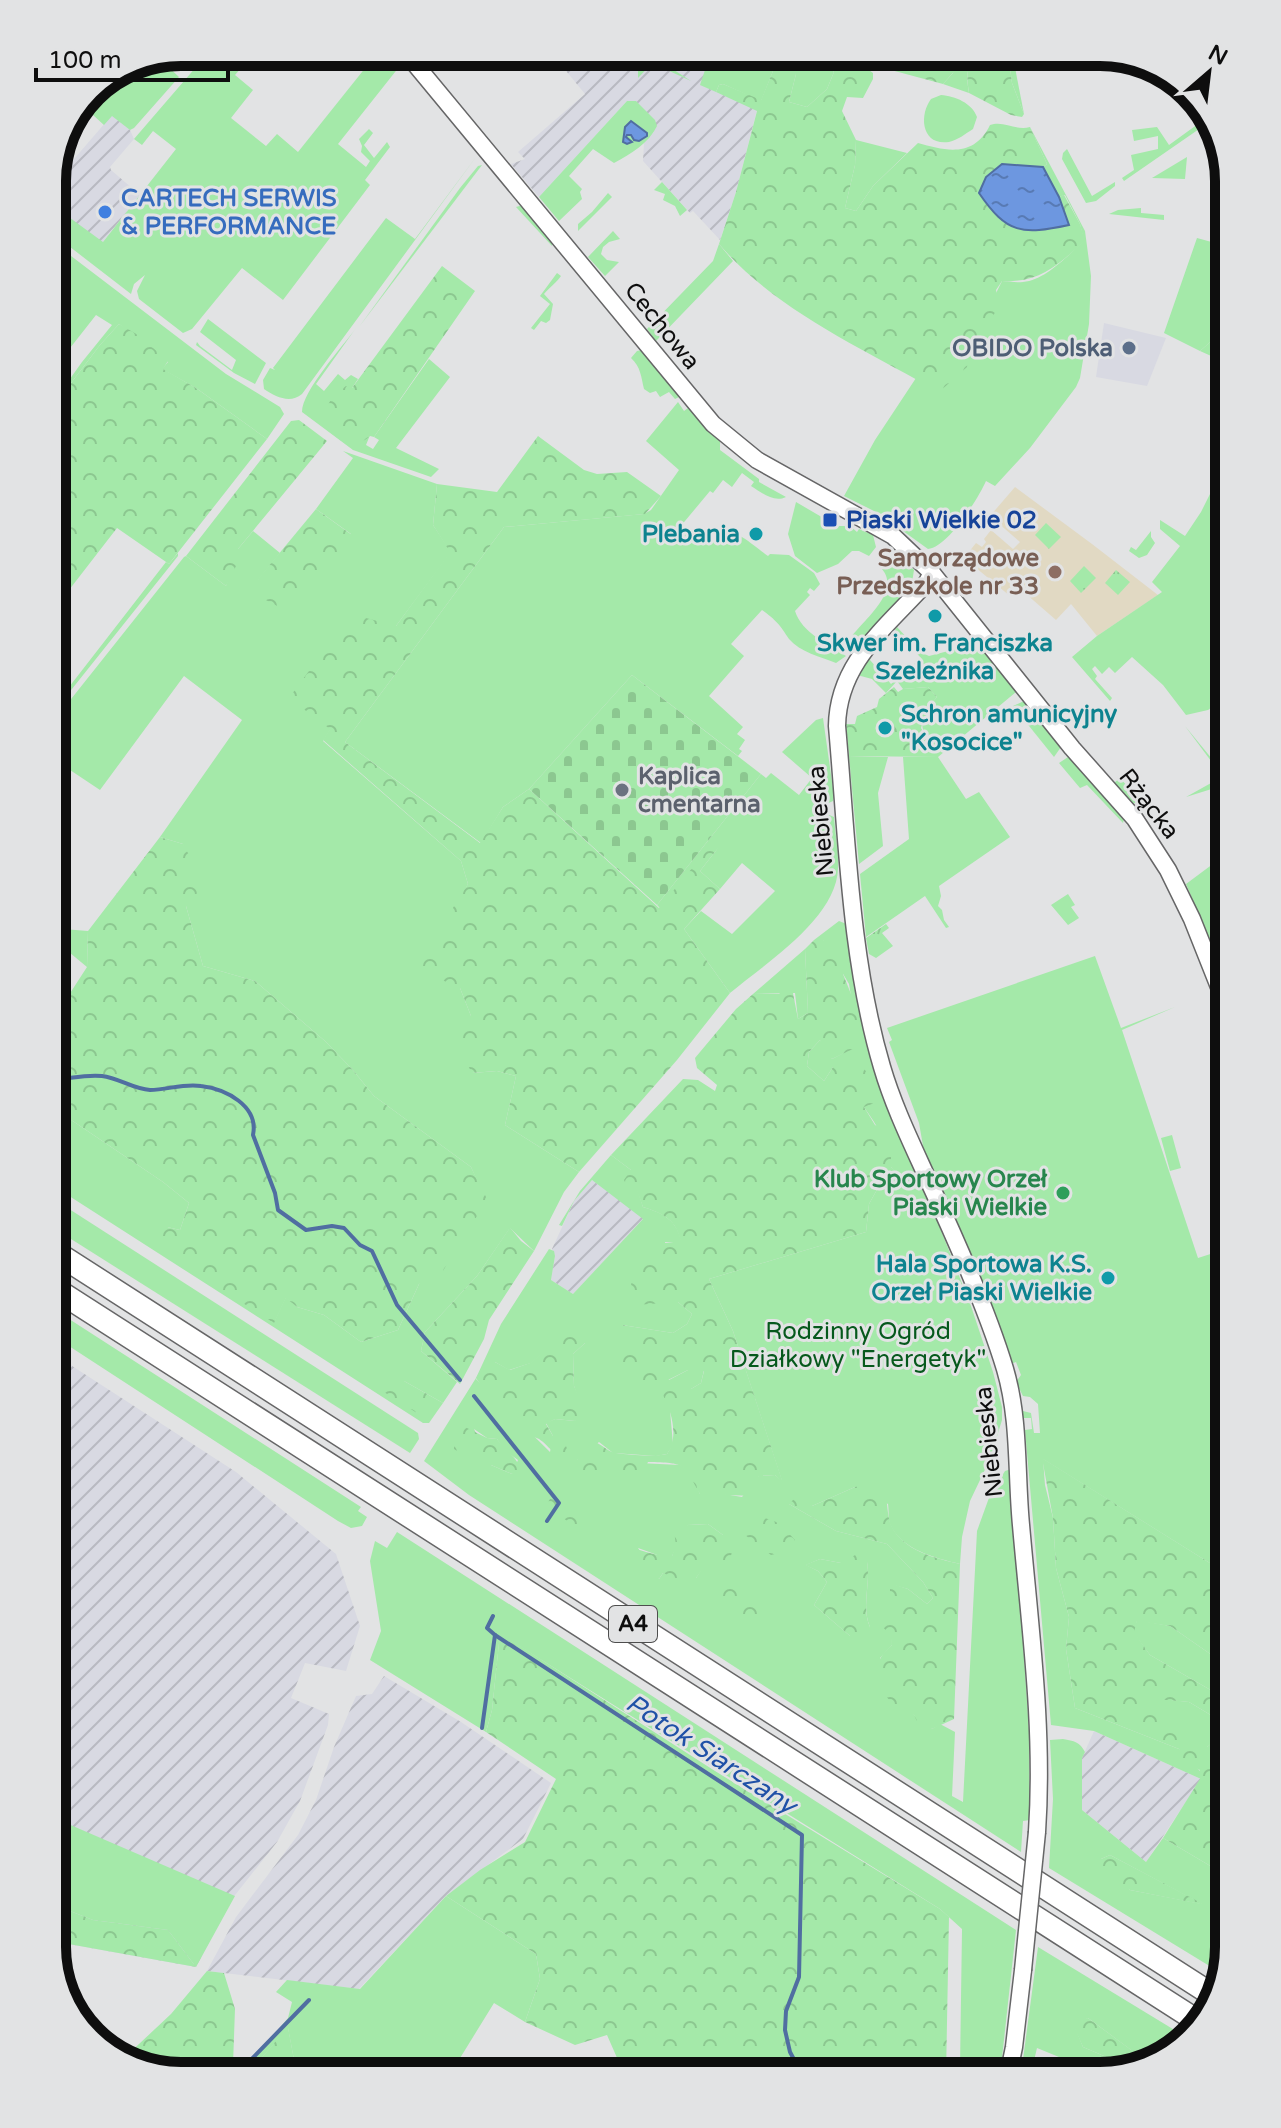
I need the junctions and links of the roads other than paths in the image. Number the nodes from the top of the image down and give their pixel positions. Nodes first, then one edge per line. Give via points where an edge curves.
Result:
1 (417, 66) edge
2 (932, 573) junction
3 (1215, 977) edge
4 (66, 1259) edge
5 (66, 1296) edge
6 (1206, 1991) edge
7 (1191, 2017) edge
8 (1011, 2062) edge

1 - 2 street, Cechowa via 713,424 757,460 893,536
2 - 3 street, Rżącka via 1135,819 1168,870
2 - 8 street, Niebieska, bridge via 855,661 837,705 837,726 863,977 882,1067 960,1252 1005,1369 1013,1405 1039,1729 1037,1832
4 - 6 highway, A4
5 - 7 highway, A4

